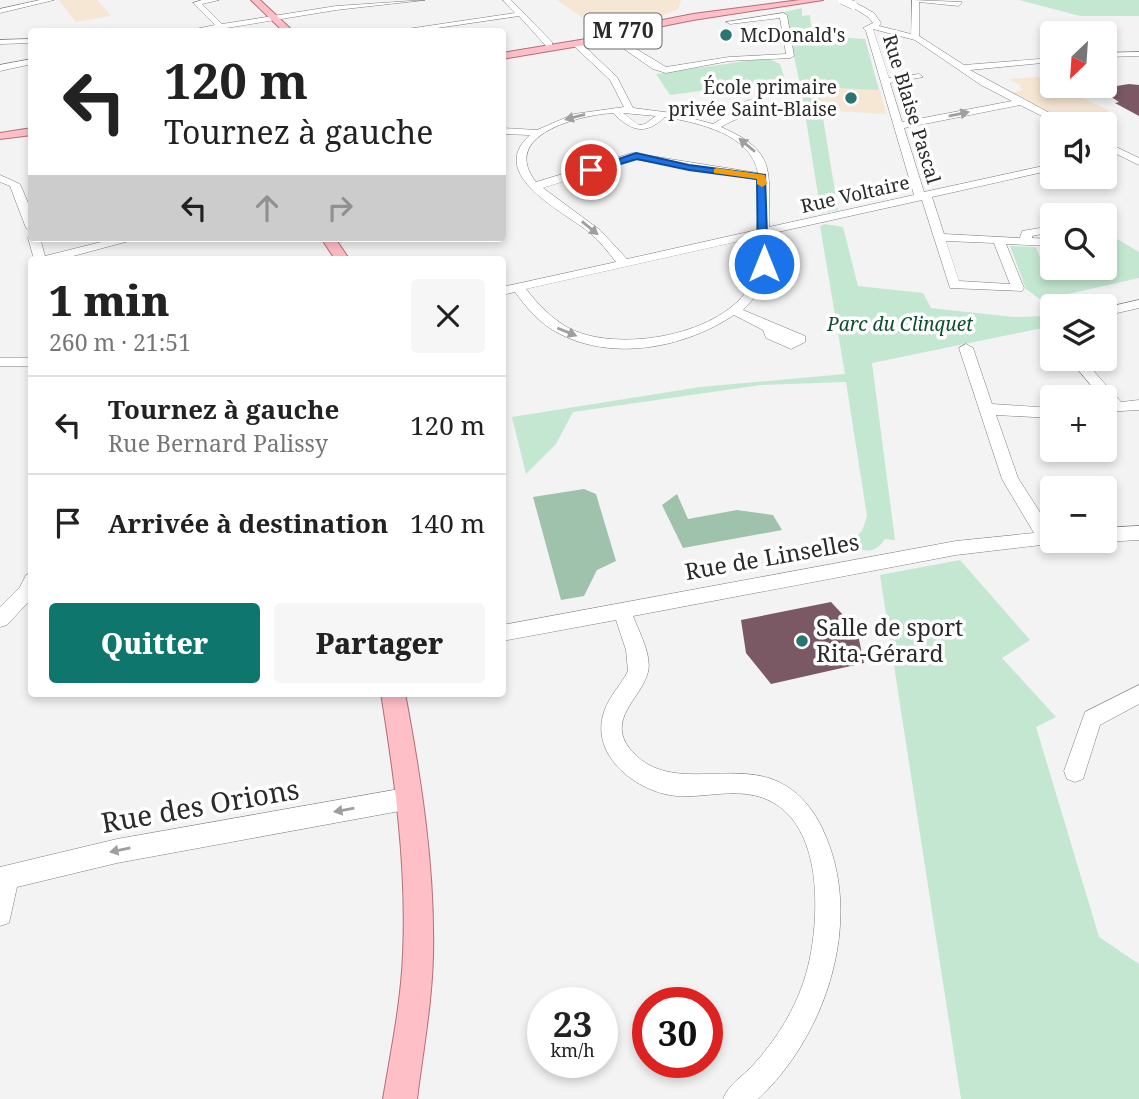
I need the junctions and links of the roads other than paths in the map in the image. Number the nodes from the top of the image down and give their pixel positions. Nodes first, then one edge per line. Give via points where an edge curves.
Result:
1 (50, 0) edge
2 (215, 0) edge
3 (256, 0) edge
4 (421, 0) edge
5 (507, 0) edge
6 (819, 0) edge
7 (380, 2) edge
8 (773, 2) edge
9 (847, 2) edge
10 (959, 4) dead end
11 (368, 5) junction
12 (0, 11) edge
13 (691, 12) junction
14 (379, 14) dead end
15 (520, 14) junction
16 (720, 15) junction
17 (276, 18) junction
18 (387, 21) dead end
19 (730, 22) dead end
20 (219, 26) junction
21 (871, 27) junction
22 (207, 28) edge
23 (284, 28) edge
24 (393, 28) edge
25 (418, 28) edge
26 (634, 34) junction
27 (609, 36) junction
28 (915, 36) junction
29 (28, 41) edge
30 (0, 42) edge
31 (550, 44) junction
32 (577, 44) junction
33 (506, 53) edge
34 (506, 53) edge
35 (1139, 54) edge
36 (1117, 55) edge
37 (1040, 61) edge
38 (28, 62) edge
39 (0, 68) edge
40 (961, 68) junction
41 (919, 77) dead end
42 (884, 80) junction
43 (1020, 102) junction
44 (615, 110) junction
45 (630, 110) junction
46 (1040, 112) edge
47 (737, 113) dead end
48 (662, 115) junction
49 (898, 125) junction
50 (28, 127) edge
51 (714, 127) junction
52 (0, 131) edge
53 (506, 131) edge
54 (28, 132) edge
55 (538, 133) junction
56 (0, 136) edge
57 (506, 140) edge
58 (526, 144) junction
59 (1117, 150) edge
60 (1139, 150) edge
61 (1120, 152) junction
62 (1117, 153) edge
63 (1139, 162) edge
64 (1040, 170) edge
65 (762, 177) junction
66 (0, 178) edge
67 (536, 187) junction
68 (923, 196) junction
69 (28, 218) edge
70 (1040, 231) edge
71 (764, 232) junction
72 (938, 237) junction
73 (999, 241) junction
74 (119, 242) edge
75 (1028, 242) junction
76 (1040, 242) edge
77 (60, 256) edge
78 (624, 264) junction
79 (518, 287) junction
80 (506, 290) edge
81 (1139, 304) edge
82 (1117, 309) edge
83 (733, 310) junction
84 (769, 328) dead end
85 (966, 348) dead end
86 (0, 362) edge
87 (28, 362) edge
88 (1139, 405) edge
89 (1117, 407) edge
90 (986, 409) junction
91 (1040, 412) edge
92 (1040, 524) edge
93 (1139, 533) edge
94 (1117, 534) edge
95 (1040, 539) edge
96 (28, 589) edge
97 (622, 610) junction
98 (4, 611) edge
99 (506, 631) edge
100 (1139, 694) edge
101 (394, 697) edge
102 (1075, 771) dead end
103 (411, 798) junction
104 (4, 878) edge
105 (0, 914) edge
106 (743, 1097) edge
107 (400, 1099) edge

1 - 12 street
2 - 20 street via 197,3
3 - 17 main road
4 - 7 street
5 - 15 street
6 - 13 main road via 749,11
7 - 11 street
8 - 16 street
9 - 16 main road
9 - 21 street via 875,18 877,23
10 - 28 street via 916,0
11 - 14 street
11 - 17 street
13 - 16 main road, M 770
13 - 26 main road, M 770 via 671,26
13 - 27 main road, M 770
15 - 25 street
15 - 31 street
16 - 26 main road
17 - 20 street
17 - 23 main road
18 - 24 street
19 - 27 street via 783,15 790,56 729,59 666,70
20 - 22 street
21 - 28 street
21 - 42 street, Rue Blaise Pascal
26 - 27 main road, M 770
27 - 31 main road, M 770
27 - 32 main road, M 770
28 - 40 street
29 - 30 street
31 - 33 main road, M 770
32 - 34 main road, M 770
32 - 45 street via 614,79
35 - 36 street
37 - 40 street
38 - 39 street
40 - 43 street
41 - 42 street
42 - 49 street, Rue Blaise Pascal
43 - 46 street
49 -> 43 street
44 - 45 street
44 - 48 street via 640,129
44 -> 55 street via 572,117
45 - 48 street
47 - 51 street
48 - 51 street
49 - 68 street, Rue Blaise Pascal
50 - 52 main road
65 -> 51 street via 759,158 751,146
53 - 55 street
54 - 56 main road
55 - 58 street
57 - 58 street
58 - 67 street via 521,163
59 - 61 street
60 - 61 street
61 - 62 street
61 - 63 street
64 - 68 street, Rue Voltaire
65 - 67 street via 636,156
65 - 71 street
66 - 69 street via 15,184
67 -> 78 street via 594,231
68 - 71 street, Rue Voltaire
68 - 72 street, Rue Blaise Pascal
70 - 75 street via 1026,233
71 - 78 street, Rue Voltaire
71 - 83 street via 760,279
72 - 73 street
72 - 73 street, Rue Blaise Pascal via 954,285 1017,289
73 - 75 street
74 - 77 street
75 - 76 street
78 - 79 street, Rue Voltaire
79 - 80 street, Rue Voltaire
79 -> 83 street via 530,307 553,326 583,338 626,345 677,338
81 - 82 street
83 - 84 street
85 - 90 street
86 - 87 street
88 - 89 street
90 - 91 street
90 - 92 street via 1010,479
93 - 94 street
95 - 97 street, Rue de Linselles via 956,548
96 - 98 street
97 - 99 street, Rue de Linselles
97 - 106 street via 639,666 612,717 613,737 625,760 647,777 670,785 748,784 772,790 804,818 823,861 829,918 809,1001 784,1048
100 - 102 street via 1092,719
101 - 103 main road
103 -> 104 street, Rue des Orions via 117,851
103 - 107 main road via 418,953
104 - 105 street

